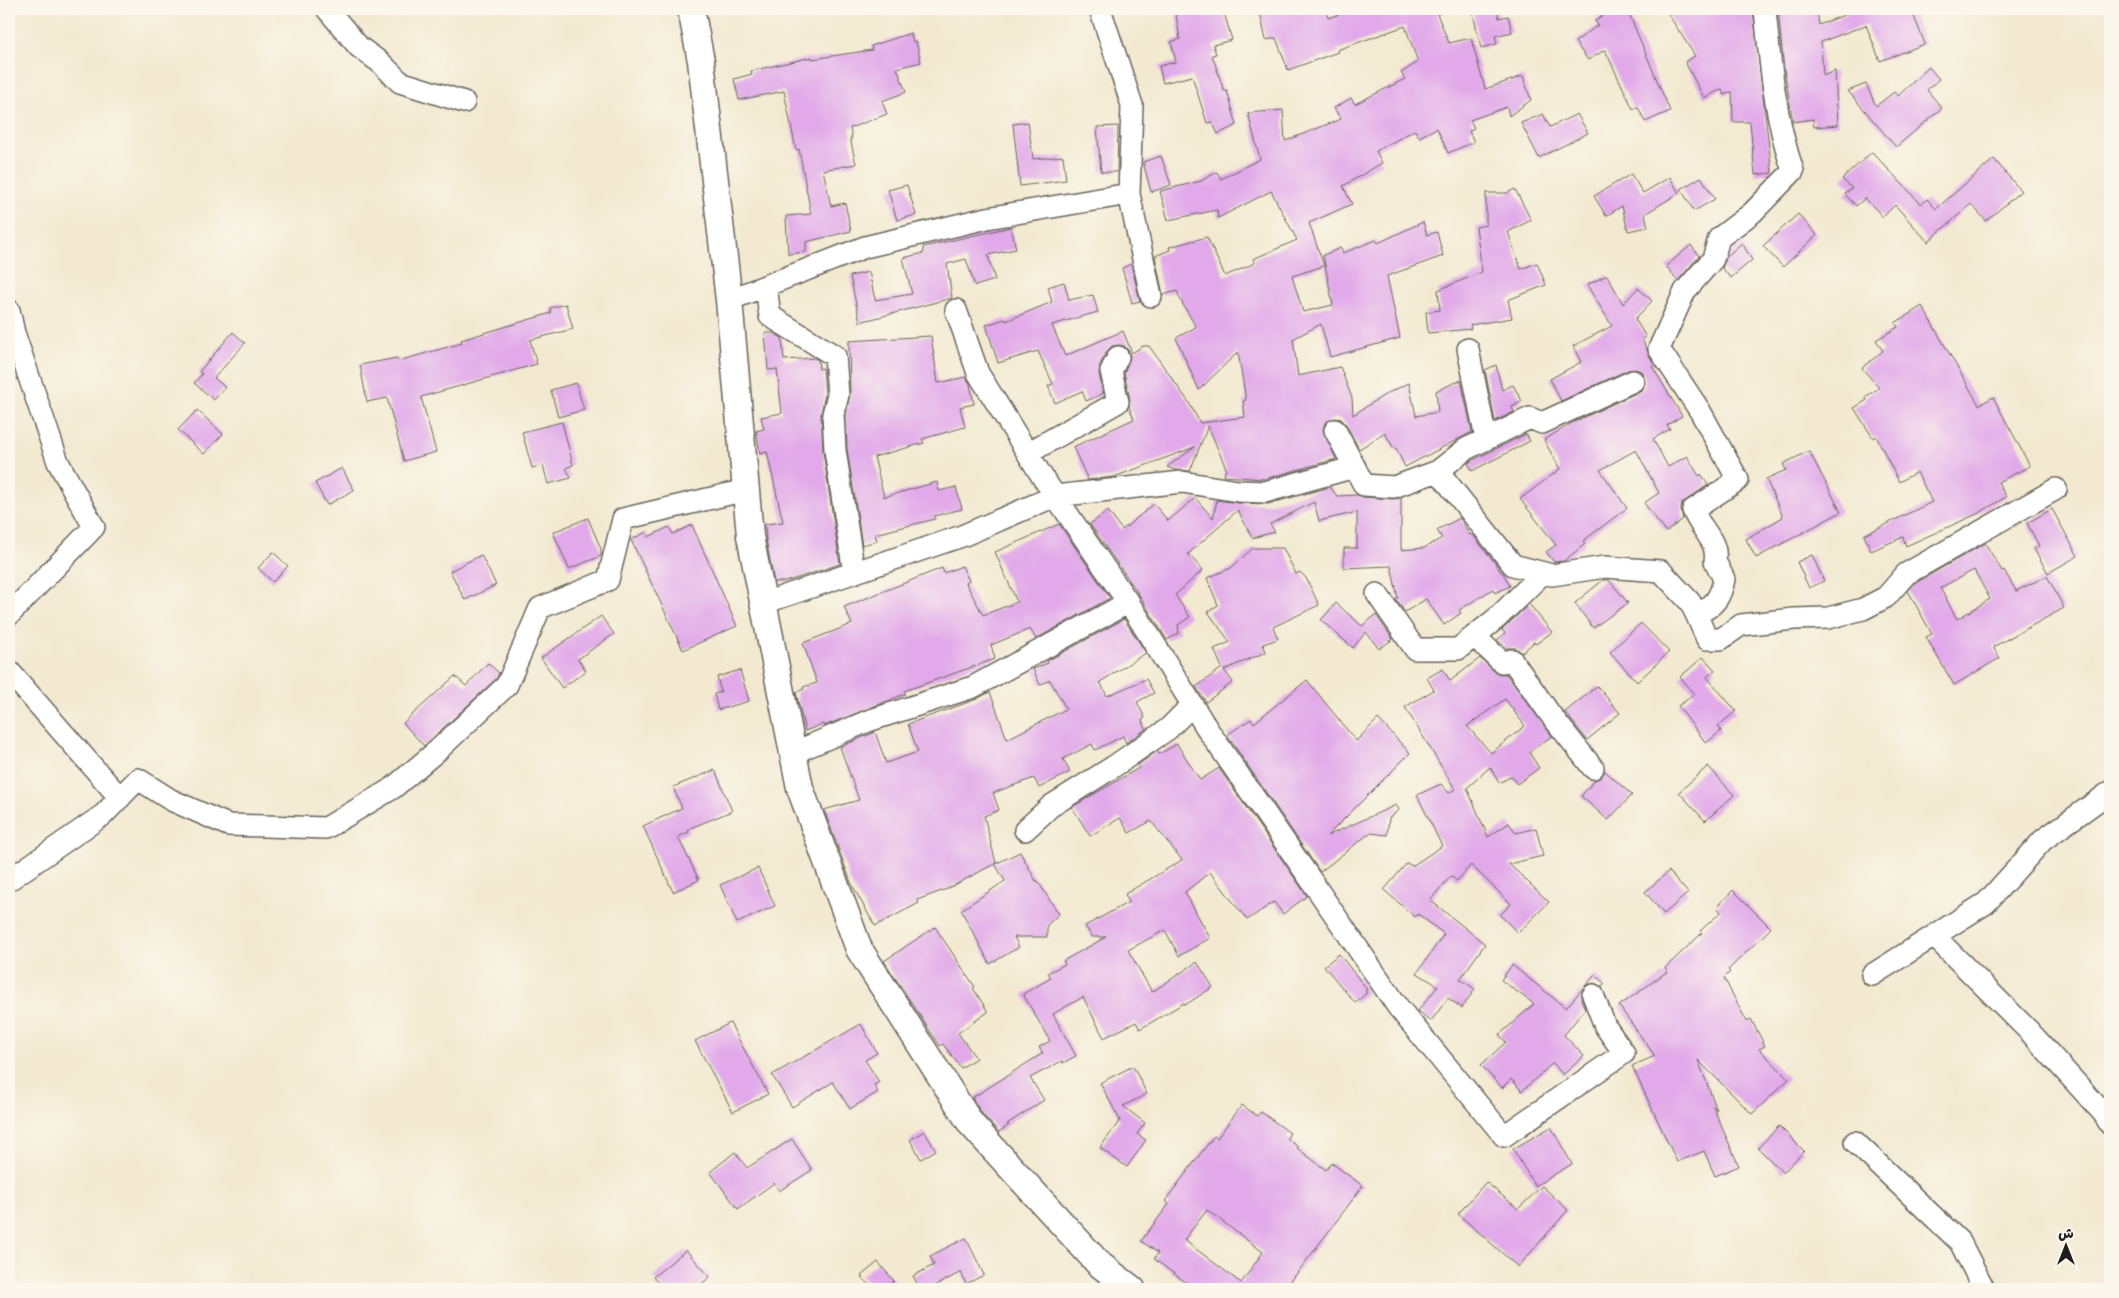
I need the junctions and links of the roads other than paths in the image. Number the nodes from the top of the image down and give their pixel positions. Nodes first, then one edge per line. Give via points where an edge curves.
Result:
1 (327, 9) edge
2 (691, 9) edge
3 (1100, 9) edge
4 (1765, 9) edge
5 (464, 102) dead end
6 (1129, 194) junction
7 (766, 286) junction
8 (1151, 296) dead end
9 (729, 300) junction
10 (9, 310) edge
11 (956, 310) dead end
12 (1468, 350) dead end
13 (1118, 357) dead end
14 (1633, 381) dead end
15 (1335, 430) dead end
16 (1486, 439) junction
17 (1028, 453) junction
18 (1355, 467) junction
19 (1438, 471) junction
20 (2056, 489) dead end
21 (746, 490) junction
22 (1055, 496) junction
23 (854, 573) junction
24 (1543, 573) junction
25 (1377, 594) dead end
26 (1129, 602) junction
27 (764, 604) junction
28 (1696, 614) junction
29 (9, 615) edge
30 (1474, 636) junction
31 (9, 671) edge
32 (1192, 706) junction
33 (793, 753) junction
34 (1593, 768) dead end
35 (2110, 792) edge
36 (120, 798) junction
37 (1025, 830) dead end
38 (9, 880) edge
39 (1934, 936) junction
40 (1872, 976) dead end
41 (1593, 994) dead end
42 (2110, 1124) edge
43 (1855, 1142) dead end
44 (1132, 1289) edge
45 (1984, 1289) edge

1 - 5 street via 360,47 400,82
2 - 9 street via 701,61
3 - 6 street via 1132,105
4 - 28 street via 1772,79 1793,171 1752,213 1719,238 1713,259 1685,292 1659,349 1700,411 1738,480 1693,510 1706,530 1716,554 1715,562 1724,579 1721,593 1709,609
6 - 7 street via 987,218 865,247
6 - 8 street
7 - 9 street
7 - 23 street via 770,316 835,356 838,394 833,414 835,450
9 - 21 street
10 - 29 street via 58,462 94,528
11 - 17 street via 978,373
12 - 16 street
13 - 17 street via 1111,371 1118,402
14 - 16 street via 1542,423 1530,418
15 - 18 street
16 - 19 street via 1466,449
17 - 22 street
18 - 19 street via 1364,485 1394,487
18 - 22 street via 1265,492 1182,482
19 - 24 street via 1514,565
20 - 28 street via 1906,574 1886,597 1863,609 1828,618 1741,625 1721,638 1707,638
21 - 27 street via 750,536
21 - 36 street via 623,519 608,580 540,608 507,685 393,788 326,828 228,825 171,800 138,779
22 - 23 street via 962,536
22 - 26 street
23 - 27 street
24 - 28 street via 1552,575 1605,567 1661,571 1690,602
24 - 30 street via 1498,618
25 - 30 street via 1416,649 1458,649
26 - 32 street
26 - 33 street via 973,687 868,721
27 - 33 street
30 - 34 street via 1502,662 1512,660
31 - 36 street
32 - 37 street via 1168,729 1051,806
32 - 41 street via 1398,1007 1504,1136 1624,1053 1605,1026
33 - 44 street via 800,788 858,949 971,1124 1099,1264
35 - 39 street via 2044,840 1986,903
36 - 38 street via 103,815
39 - 40 street
39 - 42 street via 2030,1032
43 - 45 street via 1960,1242

